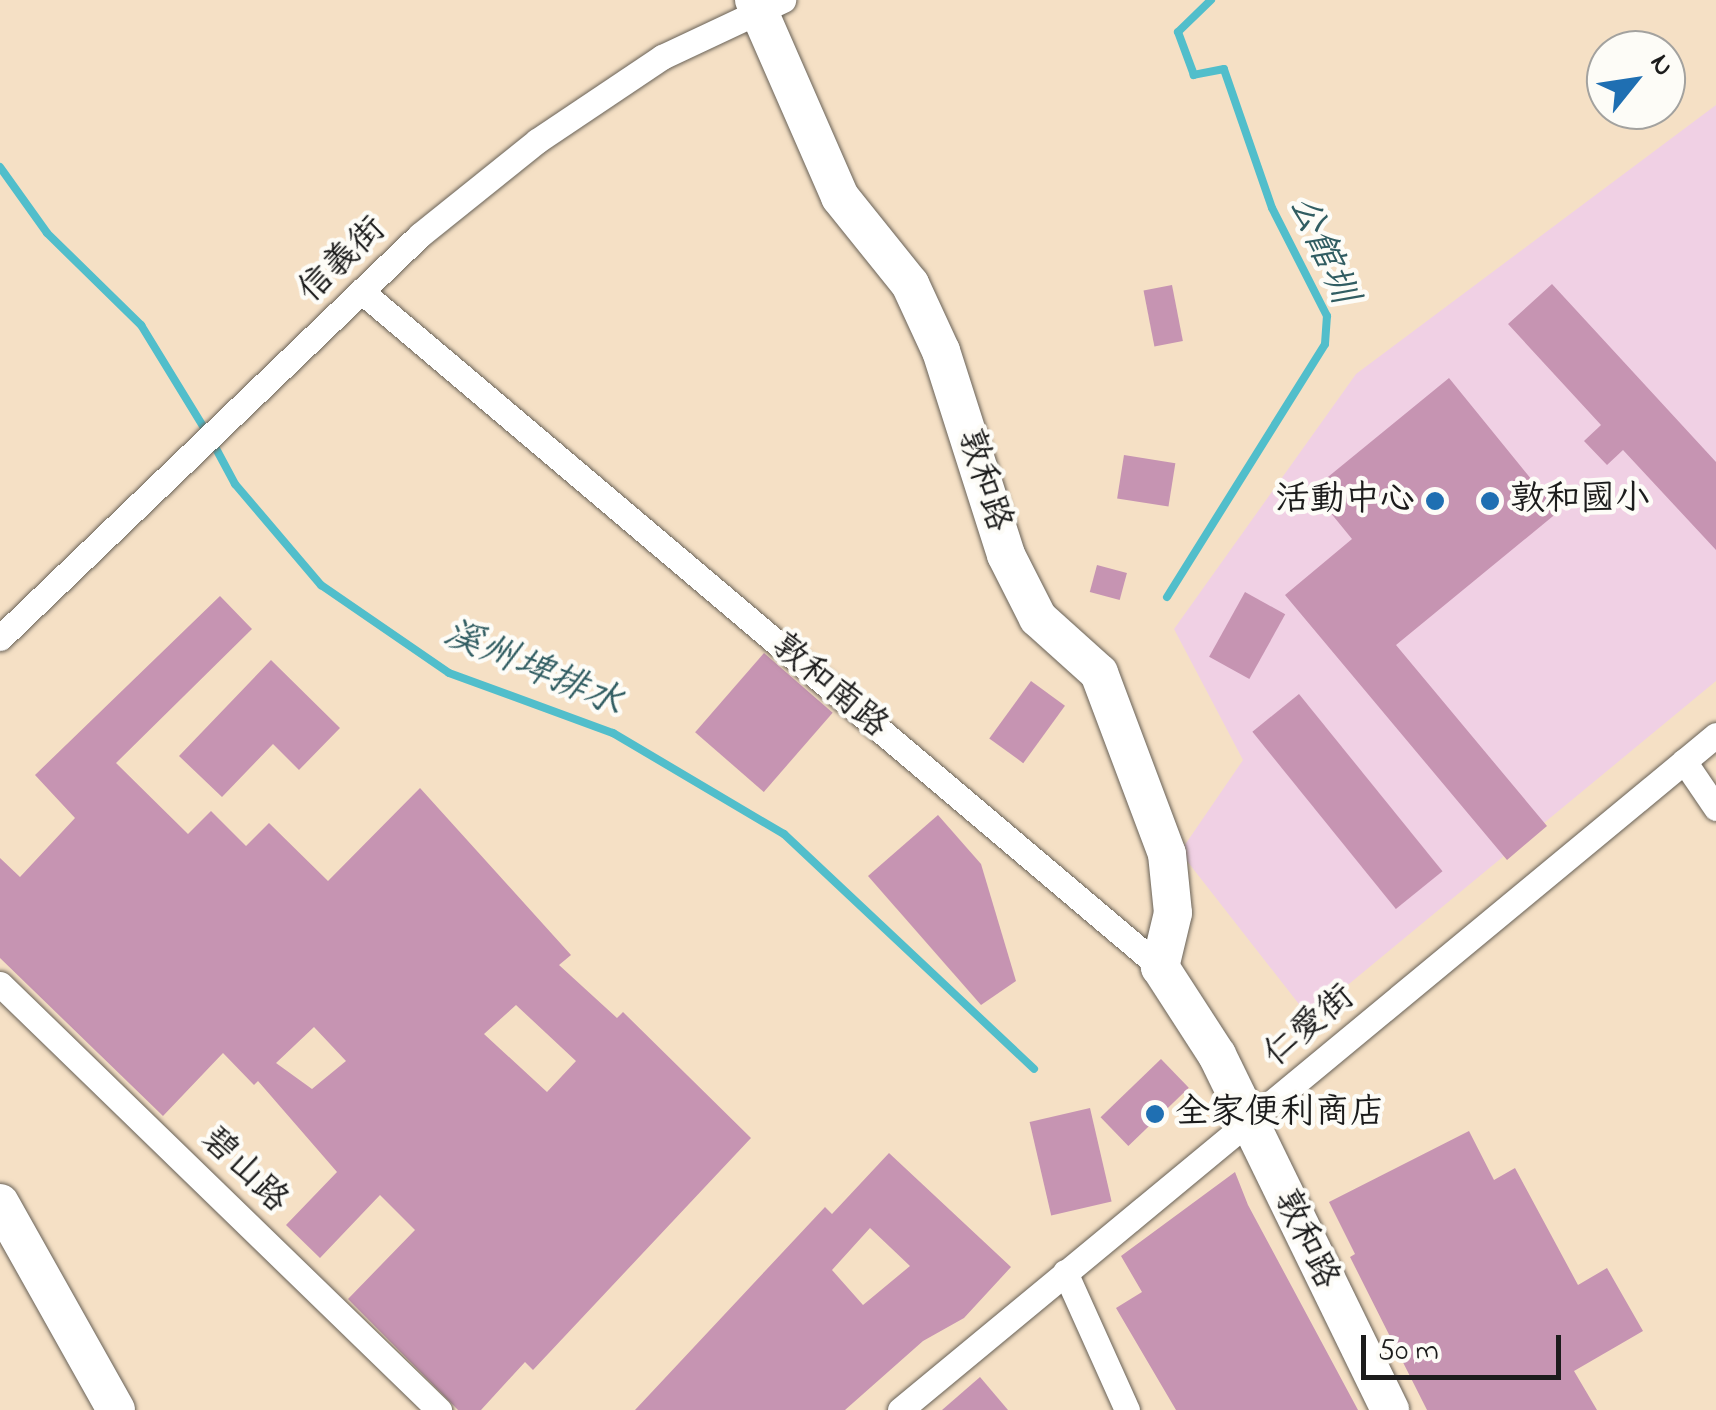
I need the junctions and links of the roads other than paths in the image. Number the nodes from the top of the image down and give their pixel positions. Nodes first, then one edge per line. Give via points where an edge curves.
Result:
1 (765, 3) edge
2 (361, 291) junction
3 (0, 638) edge
4 (1716, 735) edge
5 (1684, 761) junction
6 (1716, 808) edge
7 (1160, 967) junction
8 (0, 984) edge
9 (1250, 1122) junction
10 (0, 1203) edge
11 (1065, 1272) junction
12 (116, 1410) edge
13 (439, 1410) edge
14 (900, 1410) edge
15 (1127, 1410) edge
16 (1390, 1410) edge

1 - 2 street, 信義街 via 662,56 537,141
1 - 7 street, 敦和路 via 840,197 910,284 941,350 1006,555 1038,618 1098,673 1167,854 1174,913
2 - 3 street, 信義街
2 - 7 street, 敦和南路
4 - 5 street, 仁愛街
5 - 6 street
5 - 9 street, 仁愛街
7 - 9 street, 敦和南路 via 1217,1055
8 - 13 street, 碧山路
9 - 11 street, 仁愛街
9 - 16 street, 敦和路
10 - 12 street
11 - 14 street, 仁愛街
11 - 15 street

